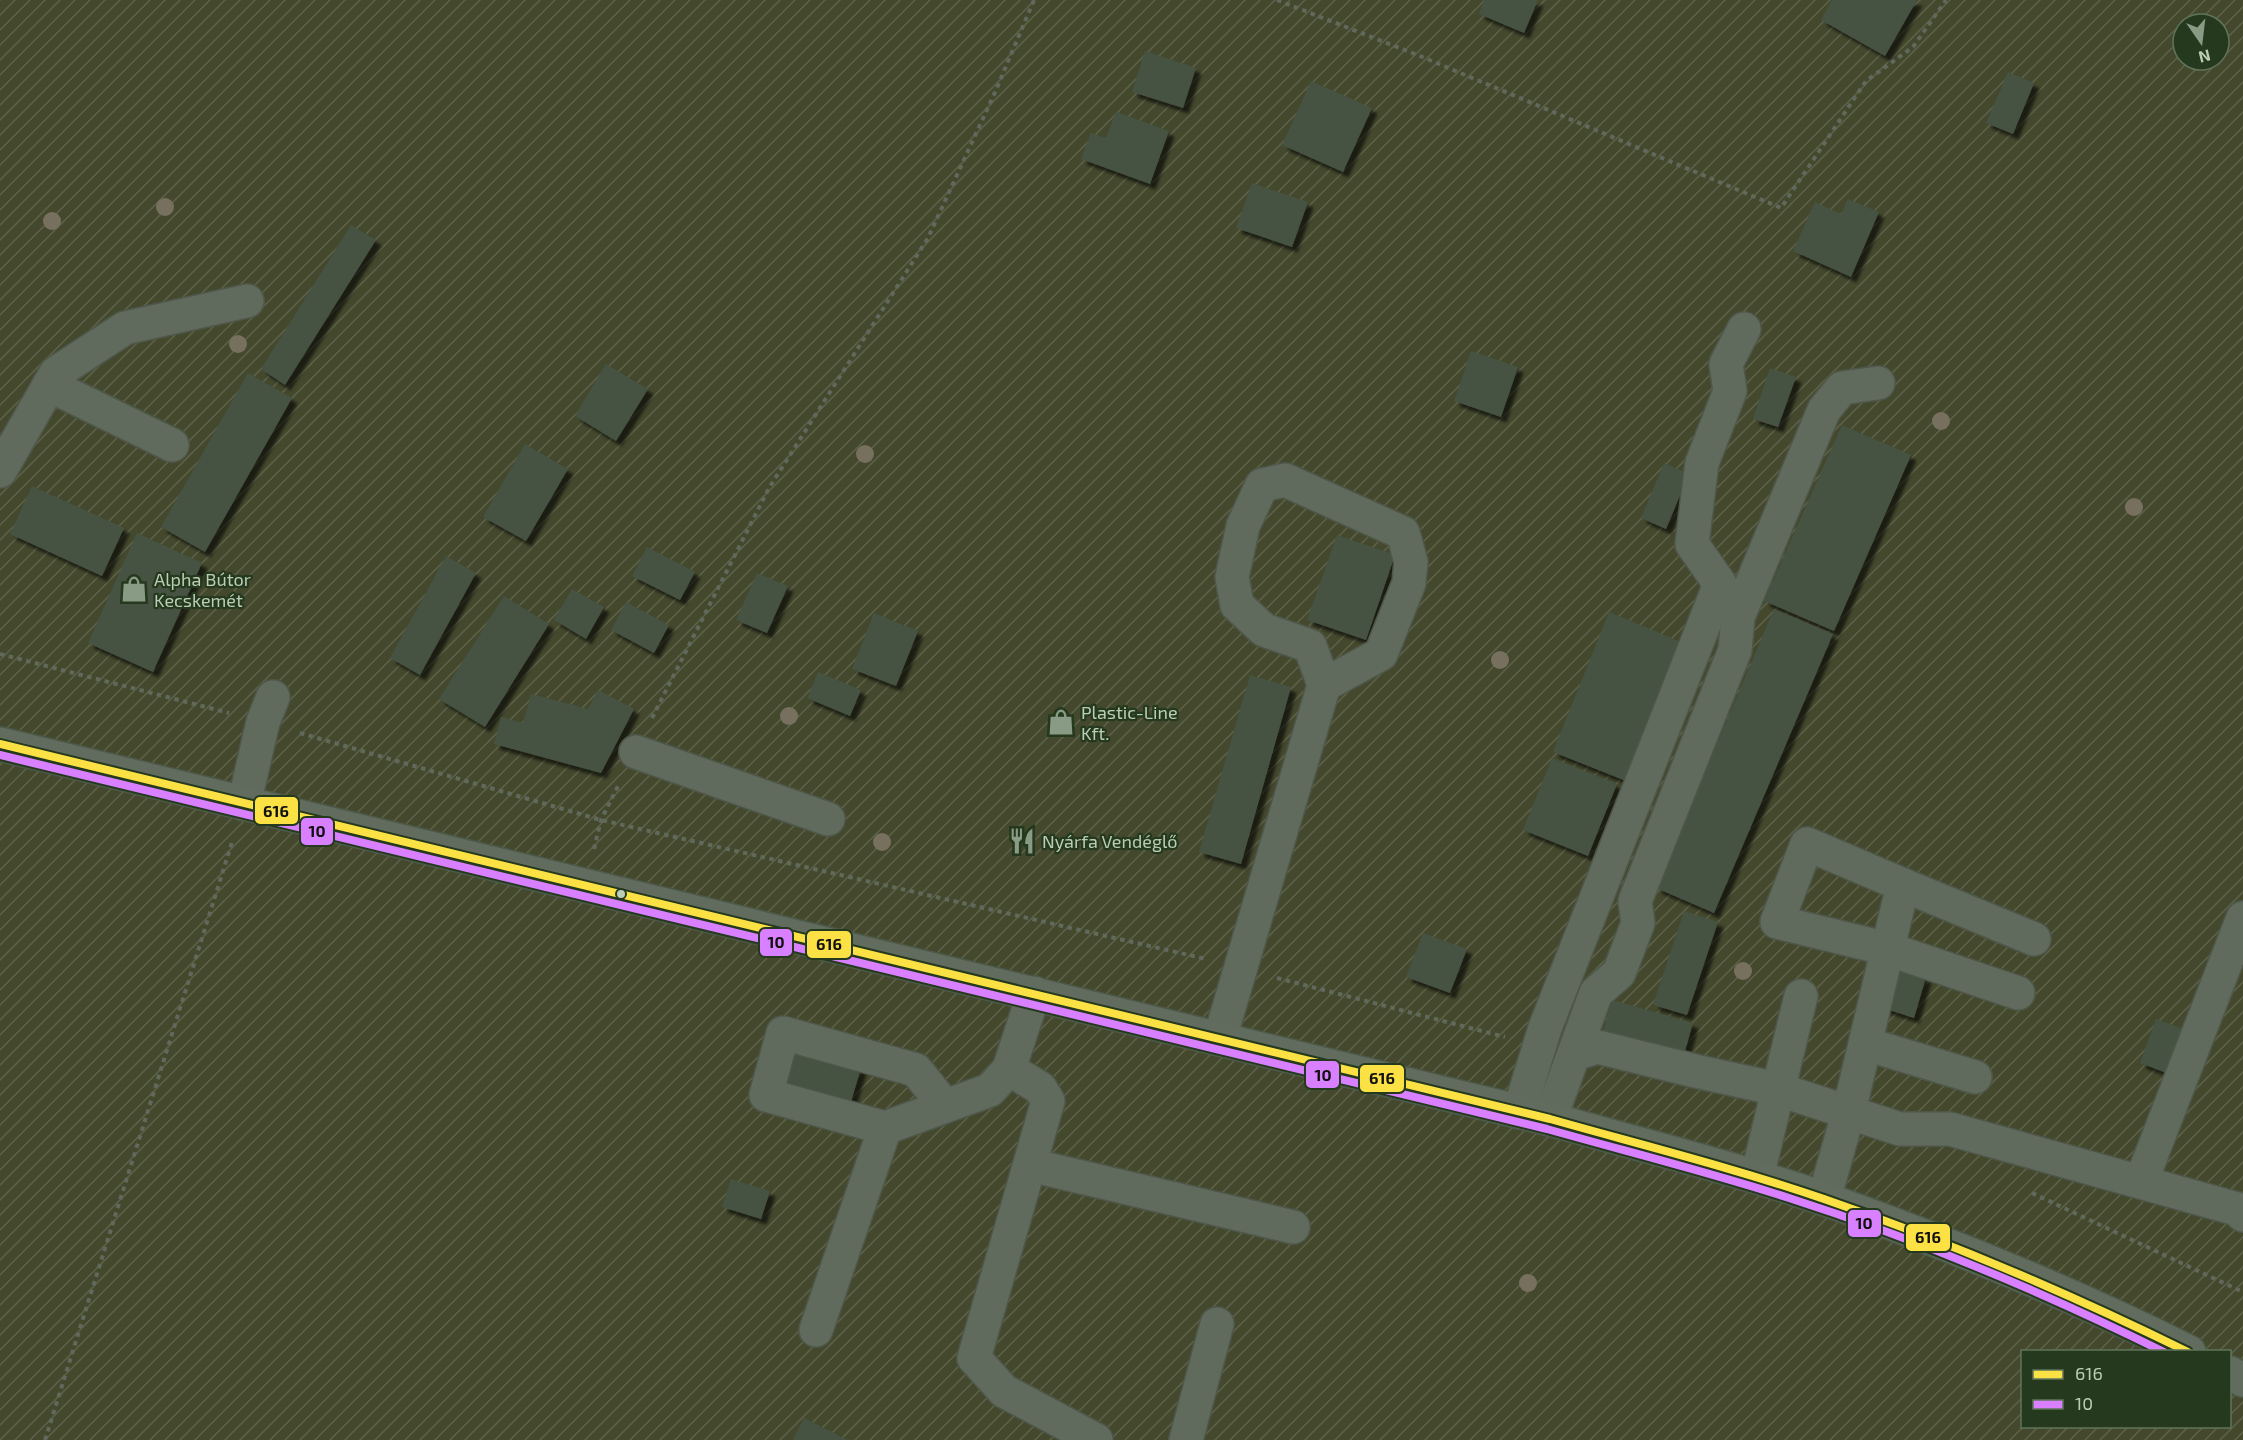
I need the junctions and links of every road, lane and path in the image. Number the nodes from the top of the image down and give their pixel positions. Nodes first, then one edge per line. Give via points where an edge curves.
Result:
1 (1034, 0) edge
2 (1277, 0) edge
3 (1946, 0) edge
4 (247, 301) dead end
5 (1744, 329) dead end
6 (1878, 382) dead end
7 (50, 385) junction
8 (172, 444) dead end
9 (0, 471) edge
10 (0, 654) edge
11 (1324, 685) junction
12 (268, 709) joint
13 (0, 744) edge
14 (636, 752) junction
15 (244, 804) junction
16 (828, 819) dead end
17 (585, 885) junction
18 (1904, 885) junction
19 (2243, 918) edge
20 (2034, 939) dead end
21 (1888, 950) junction
22 (1034, 993) junction
23 (2018, 993) dead end
24 (1801, 996) dead end
25 (1220, 1038) junction
26 (1866, 1044) junction
27 (1574, 1054) junction
28 (1009, 1069) junction
29 (1975, 1077) dead end
30 (1777, 1089) junction
31 (945, 1106) junction
32 (1849, 1111) junction
33 (1535, 1115) junction
34 (885, 1128) junction
35 (1030, 1166) junction
36 (1756, 1178) junction
37 (2141, 1182) junction
38 (1824, 1199) junction
39 (2243, 1215) edge
40 (1293, 1227) dead end
41 (1217, 1324) dead end
42 (816, 1330) dead end
43 (2185, 1350) edge
44 (1085, 1437) edge
45 (45, 1440) edge
46 (1186, 1440) edge

1 - 14 path via 928,238 769,488
2 - 3 path via 1781,208 1866,81 1913,47
4 - 7 lane via 125,328 56,373
5 - 33 lane via 1726,364 1730,391 1702,463 1692,544 1720,584 1545,1028
6 - 27 lane via 1842,388 1824,411 1738,617 1735,650 1635,901 1638,923 1619,973 1596,993
7 - 8 lane
7 - 9 lane
10 - 12 path
11 - 11 lane via 1310,646 1264,630 1237,605 1232,577 1243,526 1262,485 1285,480 1403,533 1412,562 1409,583 1381,654
11 - 25 lane
12 - 15 lane
13 - 15 main road
14 - 16 lane
14 - 17 path via 601,820
15 - 17 main road
15 - 45 path
17 - 22 main road
18 - 20 lane
18 - 21 lane
18 - 21 lane via 1807,844 1777,922
19 - 37 lane
21 - 23 lane
21 - 26 lane
22 - 25 main road
22 - 28 lane
24 - 30 lane
25 - 33 main road
26 - 29 lane
26 - 32 lane
27 - 30 lane via 1598,1047
27 - 33 lane
28 - 31 lane via 990,1090
28 - 35 lane via 1040,1088 1048,1101
30 - 32 lane
30 - 36 lane
31 - 34 lane
31 - 34 lane via 916,1070 783,1033 766,1095
32 - 37 lane via 1900,1129 1950,1128
32 - 38 lane
33 - 36 main road
34 - 42 lane
35 - 40 lane
35 - 44 lane via 974,1358 1004,1391
36 - 38 main road
37 - 39 lane via 2237,1209
38 - 43 main road via 2053,1289
41 - 46 lane

